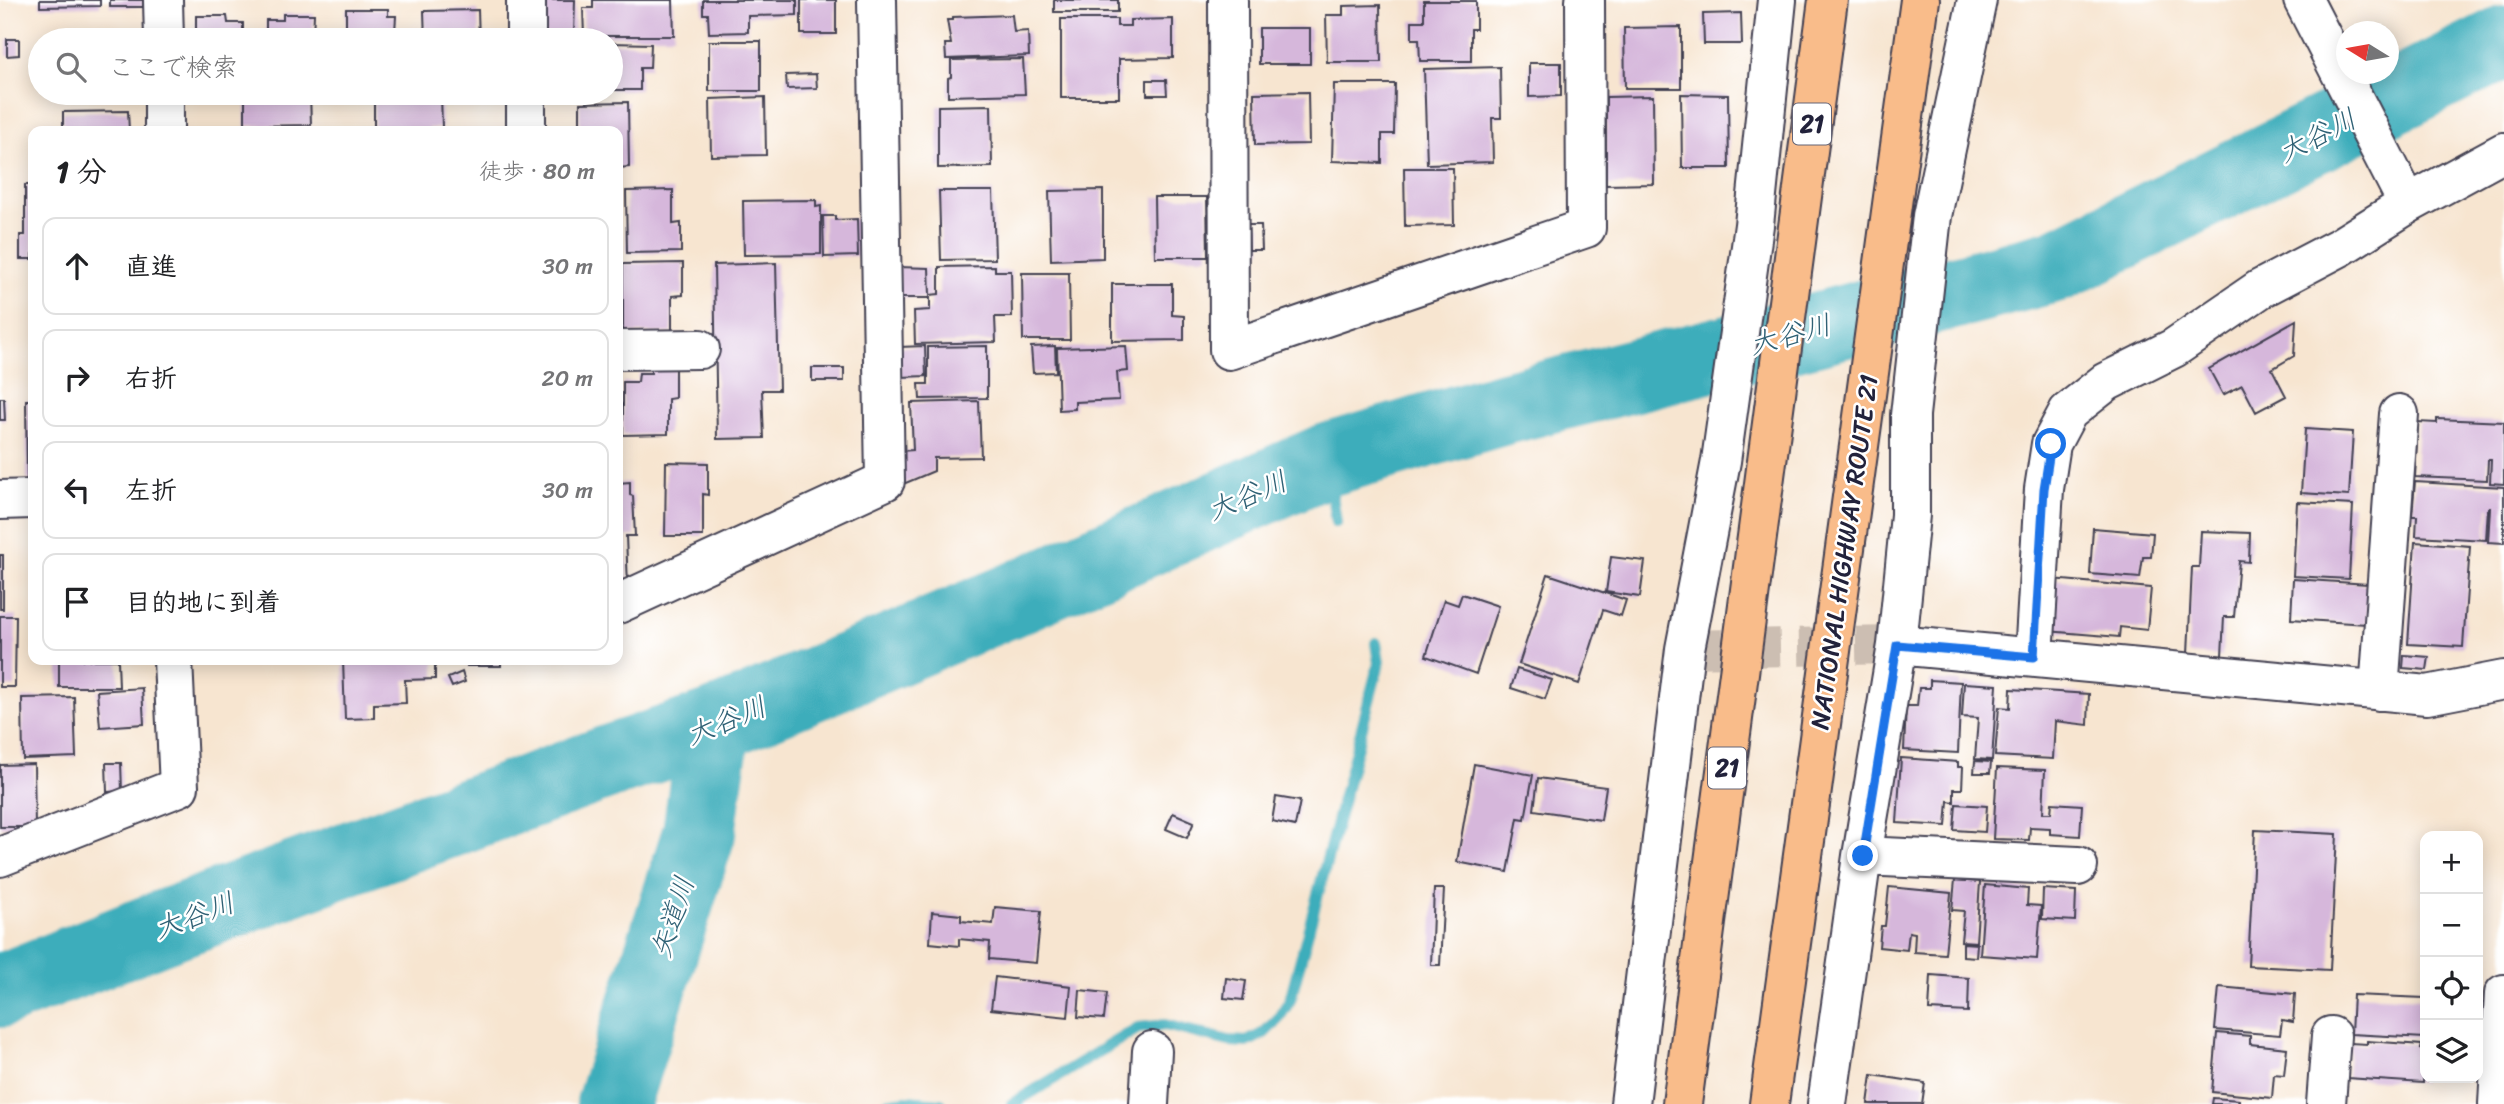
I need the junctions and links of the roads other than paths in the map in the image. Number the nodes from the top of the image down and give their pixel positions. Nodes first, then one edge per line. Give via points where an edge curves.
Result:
1 (163, 0) edge
2 (526, 0) edge
3 (877, 0) edge
4 (1228, 0) edge
5 (1585, 0) edge
6 (1777, 0) edge
7 (1828, 0) edge
8 (1920, 0) edge
9 (1977, 0) edge
10 (2303, 0) edge
11 (164, 28) edge
12 (526, 28) edge
13 (164, 105) edge
14 (526, 105) edge
15 (164, 126) edge
16 (526, 126) edge
17 (2504, 152) edge
18 (2402, 192) junction
19 (700, 349) dead end
20 (623, 350) edge
21 (2399, 414) dead end
22 (28, 499) edge
23 (0, 500) edge
24 (623, 602) edge
25 (1897, 645) junction
26 (2034, 657) junction
27 (173, 665) edge
28 (2504, 680) edge
29 (2379, 691) junction
30 (1863, 856) junction
31 (0, 857) edge
32 (2078, 866) dead end
33 (2504, 994) edge
34 (2331, 1036) dead end
35 (1153, 1051) dead end
36 (1149, 1104) edge
37 (1630, 1104) edge
38 (1682, 1104) edge
39 (1769, 1104) edge
40 (1827, 1104) edge
41 (2326, 1104) edge
42 (2498, 1104) edge

1 - 11 street
2 - 12 street
3 - 24 street via 885,481
4 - 5 street via 1229,350 1586,228
6 - 37 street via 1754,225 1721,461 1685,649
7 - 38 highway, 21
8 - 39 highway, NATIONAL HIGHWAY ROUTE 21
9 - 25 street via 1932,216 1910,415 1910,516
10 - 18 street
13 - 15 street
14 - 16 street
17 - 18 street
18 - 26 street via 2340,247 2260,289 2174,348 2106,382 2068,412 2051,444 2044,489
19 - 20 street
21 - 29 street
22 - 23 street
25 - 26 street
25 - 30 street
26 - 29 street
27 - 31 street via 178,787
28 - 29 street via 2427,695
30 - 32 street
30 - 40 street
33 - 42 street
34 - 41 street
35 - 36 street

